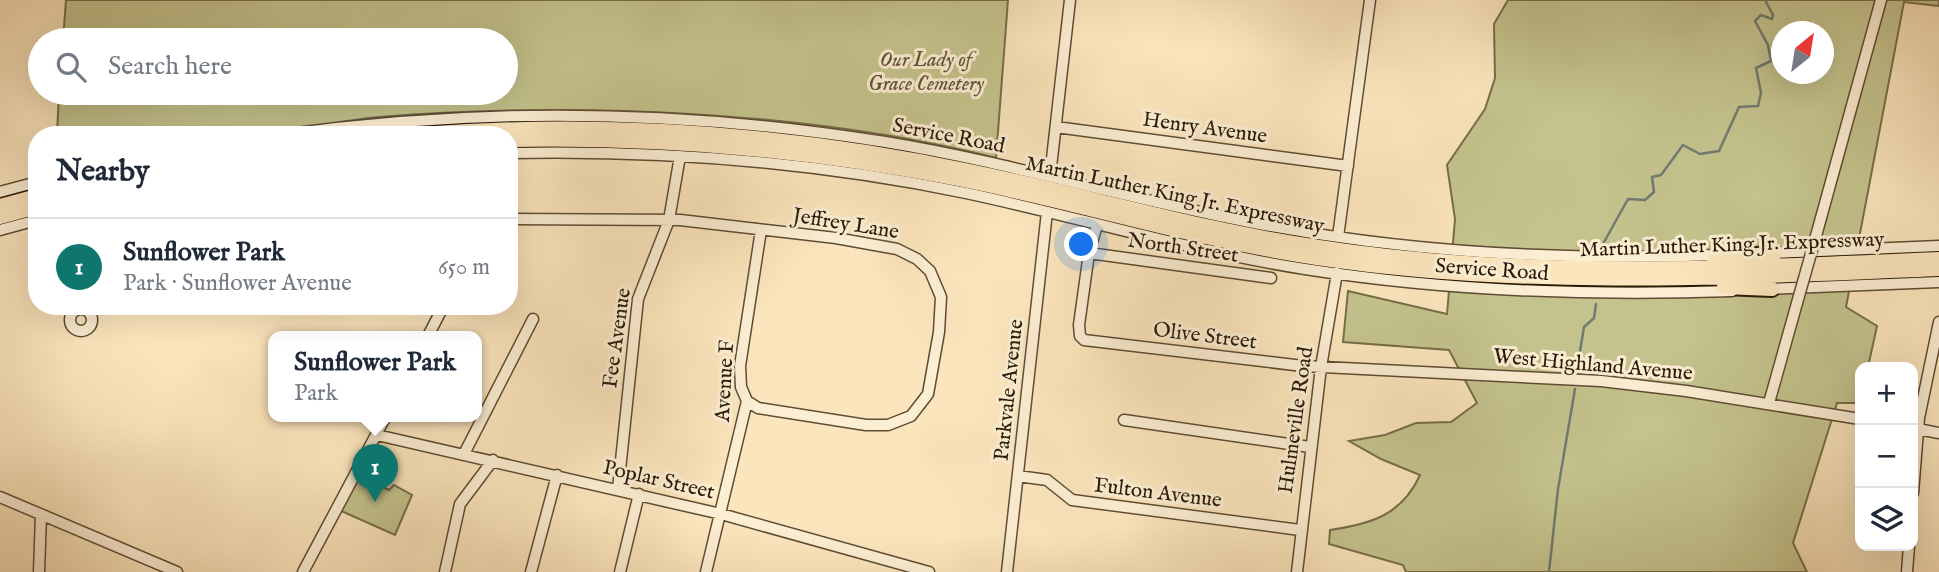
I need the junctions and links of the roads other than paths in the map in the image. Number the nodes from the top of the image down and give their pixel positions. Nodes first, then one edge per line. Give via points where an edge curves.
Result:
1 (1070, 0) edge
2 (1370, 0) edge
3 (1881, 0) edge
4 (376, 126) edge
5 (1056, 127) junction
6 (518, 131) edge
7 (518, 140) edge
8 (518, 153) edge
9 (680, 156) junction
10 (1348, 166) junction
11 (1050, 176) junction
12 (28, 184) edge
13 (0, 192) edge
14 (28, 198) edge
15 (0, 206) edge
16 (28, 209) edge
17 (1047, 212) junction
18 (0, 217) edge
19 (518, 219) edge
20 (669, 220) junction
21 (28, 222) edge
22 (1097, 225) junction
23 (0, 230) edge
24 (761, 230) junction
25 (1338, 237) junction
26 (1939, 246) edge
27 (1089, 253) junction
28 (1775, 253) junction
29 (1939, 259) edge
30 (1939, 269) edge
31 (1625, 270) junction
32 (1337, 273) junction
33 (1271, 278) dead end
34 (1607, 281) junction
35 (1939, 282) edge
36 (1772, 289) junction
37 (439, 315) edge
38 (533, 319) dead end
39 (1939, 322) edge
40 (431, 331) edge
41 (1321, 367) junction
42 (747, 401) junction
43 (1769, 403) junction
44 (482, 415) edge
45 (1855, 418) edge
46 (1124, 421) dead end
47 (384, 422) edge
48 (478, 422) edge
49 (1916, 425) edge
50 (1918, 429) edge
51 (1939, 433) edge
52 (377, 435) junction
53 (1310, 447) junction
54 (464, 454) junction
55 (493, 460) junction
56 (557, 475) junction
57 (1018, 477) junction
58 (618, 489) junction
59 (639, 494) junction
60 (0, 497) edge
61 (721, 514) junction
62 (41, 515) junction
63 (1300, 530) junction
64 (1909, 551) edge
65 (39, 572) edge
66 (177, 572) edge
67 (303, 572) edge
68 (445, 572) edge
69 (531, 572) edge
70 (620, 572) edge
71 (706, 572) edge
72 (929, 572) edge
73 (1007, 572) edge
74 (1297, 572) edge
75 (1907, 572) edge

1 - 5 street
2 - 10 street
3 - 43 street, bridge
4 - 11 street, Service Road via 461,118 579,116 760,125 866,139
5 - 10 street, Henry Avenue
5 - 11 street
6 - 31 highway, Martin Luther King Jr. Expressway via 589,129 769,140 969,171 1182,222 1320,248 1481,265
7 - 34 highway, Martin Luther King Jr. Expressway via 684,143 814,155 967,181 1284,253 1438,272
8 - 9 street, Service Road
9 - 17 street, Service Road via 860,175
9 - 20 street, Fee Avenue
10 - 25 street
11 - 25 street, Service Road via 1219,216
12 - 13 street
14 - 15 highway
16 - 18 highway
17 - 22 street, Service Road
17 - 57 street, Parkvale Avenue
19 - 20 street, Jeffrey Lane
20 - 24 street, Jeffrey Lane
20 - 58 street, Fee Avenue via 638,299
21 - 23 street
22 - 27 street
22 - 32 street, Service Road via 1223,254
24 - 42 street, Avenue F via 740,366
24 - 42 street, Jeffrey Lane via 906,252 933,275 942,307 928,394 904,420 866,425 758,408
25 - 28 street, Service Road via 1565,257
26 - 28 street, Service Road
27 - 33 street, North Street
27 - 41 street, Olive Street via 1079,325 1084,340
28 - 31 highway via 1642,263
29 - 31 highway, Martin Luther King Jr. Expressway
30 - 34 highway, Martin Luther King Jr. Expressway
32 - 36 street, Service Road via 1564,293
32 - 41 street, Hulmeville Road
34 - 36 highway
35 - 36 street, Service Road
37 - 40 street
38 - 44 street
39 - 49 street
41 - 43 street, West Highland Avenue via 1601,381
41 - 53 street, Hulmeville Road
42 - 61 street, Avenue F
43 - 45 street, West Highland Avenue
46 - 53 street
47 - 52 street
48 - 54 street
50 - 51 street
52 - 54 street, Poplar Street
52 - 67 street
53 - 63 street, Hulmeville Road
54 - 55 street, Poplar Street
55 - 56 street, Poplar Street
55 - 68 street via 460,504
56 - 58 street, Poplar Street
56 - 69 street
57 - 63 street, Fulton Avenue via 1046,480 1072,500
57 - 73 street, Parkvale Avenue
58 - 59 street, Poplar Street
59 - 61 street, Poplar Street
59 - 70 street
60 - 62 street
61 - 71 street, Avenue F
61 - 72 street, Poplar Street
62 - 65 street
62 - 66 street
63 - 74 street, Hulmeville Road
64 - 75 street

